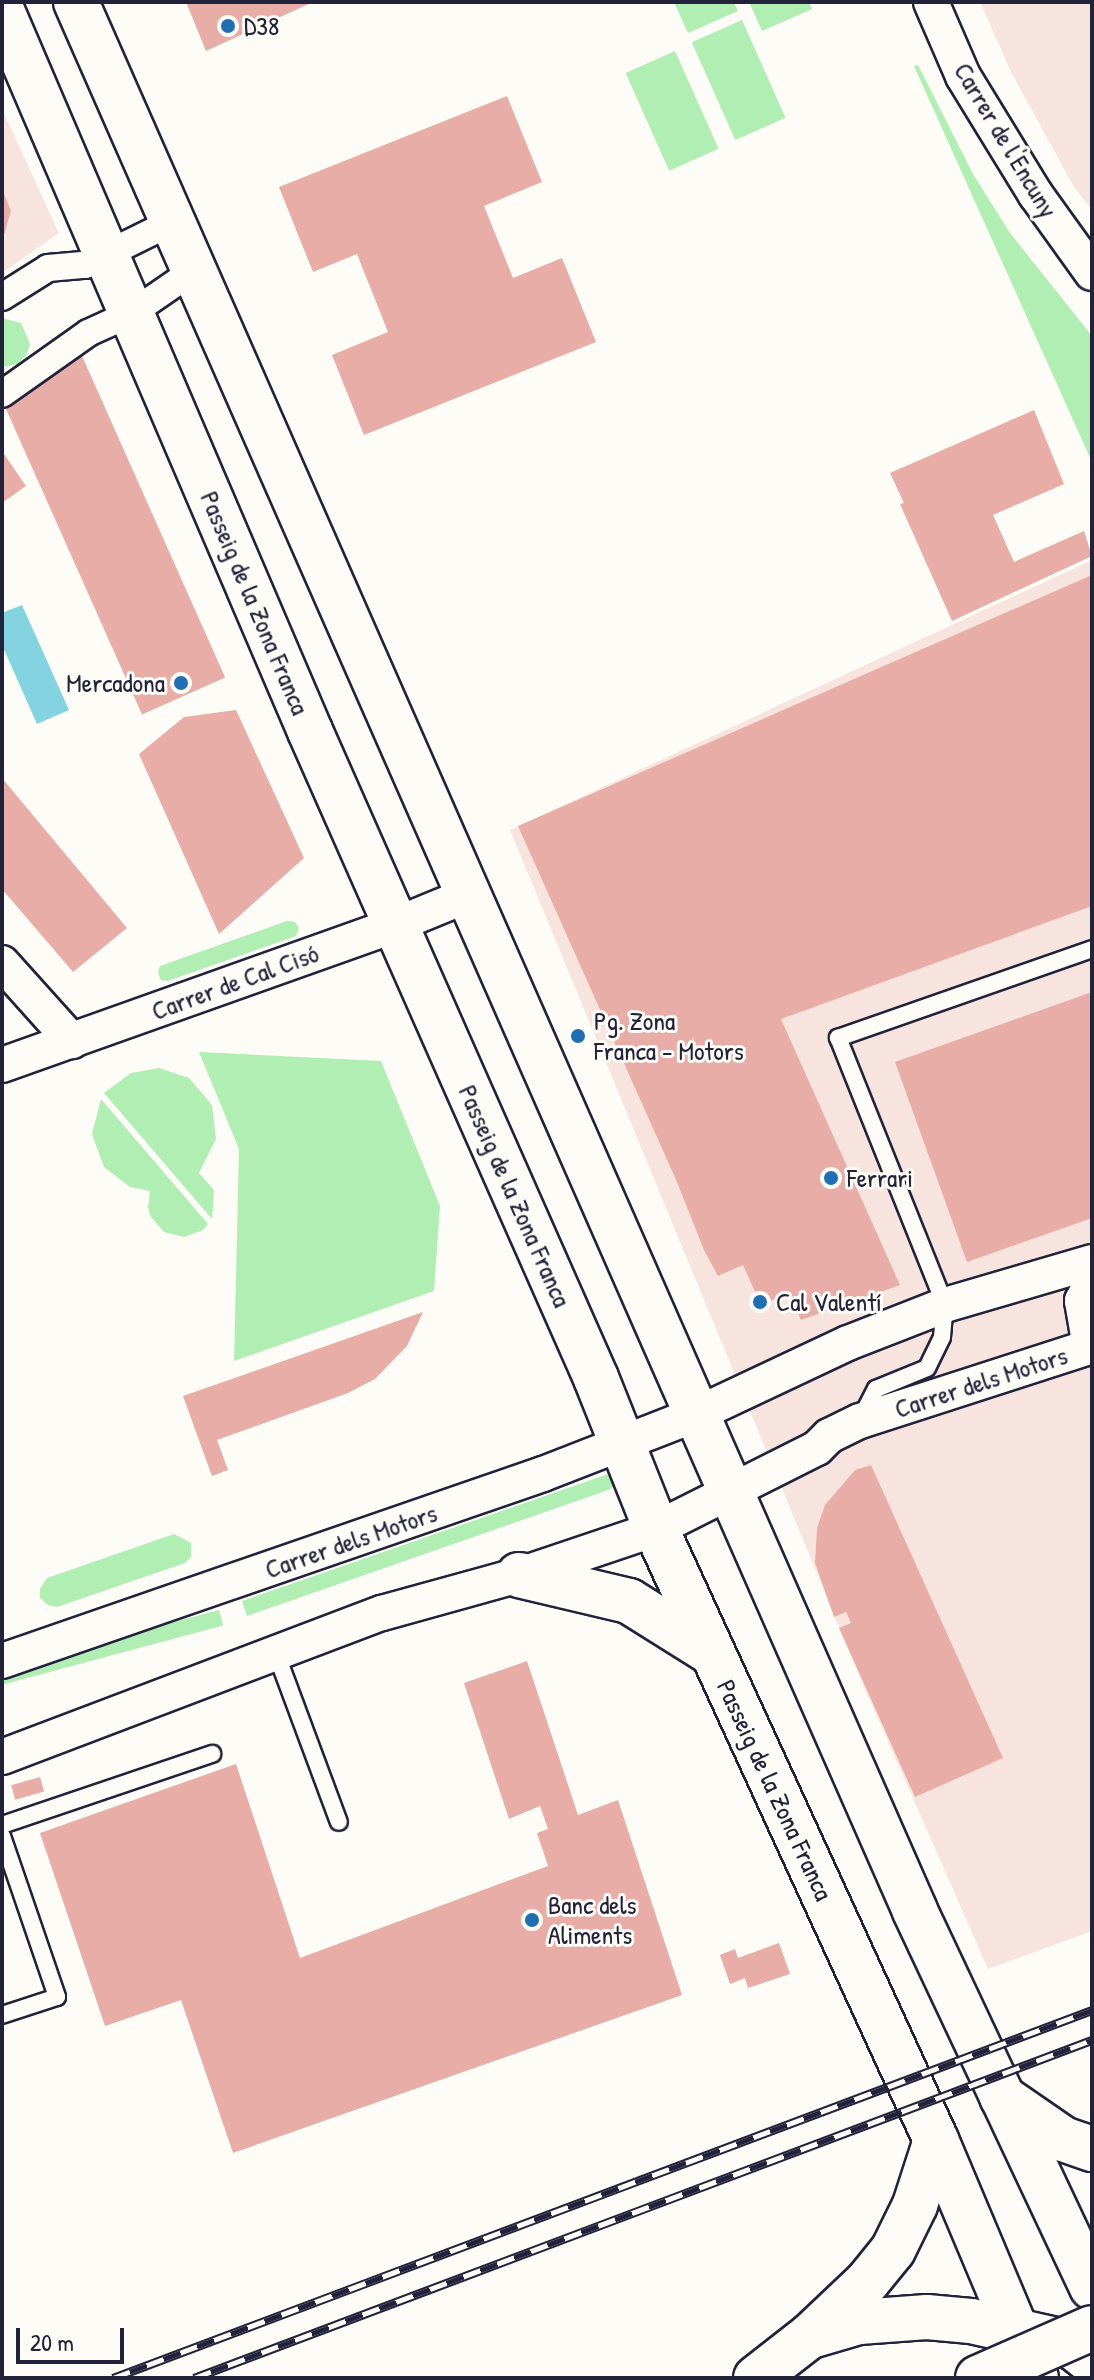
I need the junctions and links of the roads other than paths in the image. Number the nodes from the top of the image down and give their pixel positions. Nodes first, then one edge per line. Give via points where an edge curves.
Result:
1 (76, 2) edge
2 (931, 2) edge
3 (2, 11) edge
4 (172, 222) junction
5 (107, 254) junction
6 (193, 271) junction
7 (1092, 273) edge
8 (2, 297) edge
9 (132, 313) junction
10 (2, 394) edge
11 (468, 895) junction
12 (395, 925) junction
13 (1092, 949) edge
14 (2, 963) edge
15 (72, 1041) junction
16 (2, 1065) edge
17 (1092, 1262) edge
18 (1092, 1281) edge
19 (945, 1305) junction
20 (1091, 1346) edge
21 (697, 1414) junction
22 (860, 1421) junction
23 (623, 1443) junction
24 (732, 1493) junction
25 (656, 1529) junction
26 (519, 1575) junction
27 (276, 1653) junction
28 (712, 1653) junction
29 (2, 1661) edge
30 (212, 1754) dead end
31 (2, 1757) edge
32 (339, 1822) dead end
33 (2, 1825) edge
34 (2, 1836) edge
35 (2, 2015) edge
36 (1002, 2097) junction
37 (936, 2140) junction
38 (1092, 2149) edge
39 (1092, 2287) edge
40 (1092, 2328) edge
41 (1015, 2331) junction
42 (810, 2336) junction
43 (1092, 2362) edge
44 (756, 2378) edge
45 (978, 2378) edge
46 (1036, 2378) edge

1 - 4 main road
2 - 7 street, Carrer de l'Encuny via 963,76 1036,195
3 - 5 main road, Passeig de la Zona Franca
4 - 5 street
4 - 6 main road
5 - 8 street via 85,265 48,268
5 - 9 main road, Passeig de la Zona Franca
6 - 9 street
6 - 11 main road
9 - 10 street via 88,333
9 - 12 main road, Passeig de la Zona Franca
11 - 12 street, Carrer de Cal Cisó
11 - 21 main road
12 - 15 street, Carrer de Cal Cisó
12 - 23 main road, Passeig de la Zona Franca
13 - 19 lane via 838,1038
14 - 15 street
15 - 16 street, Carrer de Cal Cisó
17 - 19 street
18 - 20 street, Carrer dels Motors via 1082,1301
19 - 21 street, Carrer dels Motors via 848,1343
19 - 22 lane via 942,1337 927,1368 876,1389
20 - 22 street, Carrer dels Motors
21 - 23 street, Carrer dels Motors
21 - 24 main road
22 - 24 street, Carrer dels Motors
23 - 25 main road, Passeig de la Zona Franca
23 - 29 street, Carrer dels Motors
24 - 25 street, Carrer dels Motors
24 - 36 main road
25 - 26 street
25 - 28 main road, Passeig de la Zona Franca
26 - 27 street via 382,1613
26 - 28 main road via 629,1601
27 - 31 street
27 - 32 lane
28 - 37 main road, Passeig de la Zona Franca
30 - 33 lane
34 - 35 lane via 57,1997
36 - 38 main road via 1063,2139
36 - 39 main road
37 - 41 main road, Passeig de la Zona Franca
37 - 42 main road via 915,2205 893,2250
40 - 45 main road, bridge
41 - 42 main road via 927,2317 859,2322
41 - 43 main road via 1056,2340
41 - 46 main road, Passeig de la Zona Franca
42 - 44 main road

